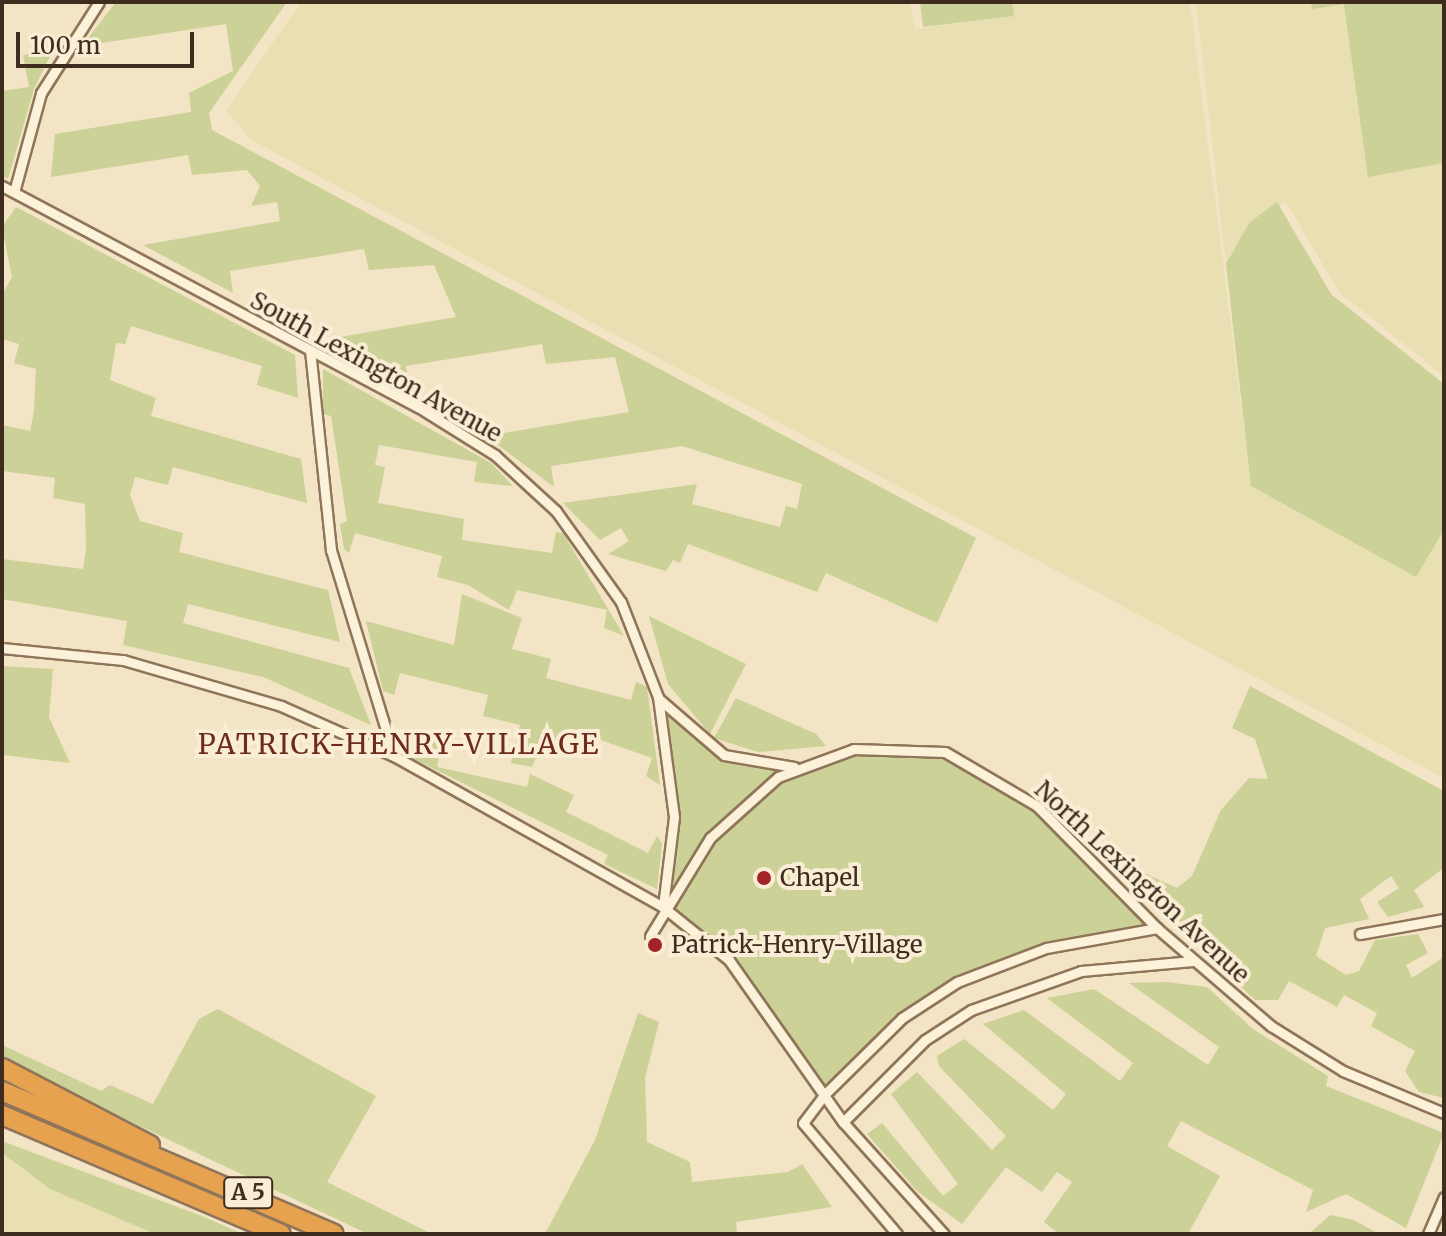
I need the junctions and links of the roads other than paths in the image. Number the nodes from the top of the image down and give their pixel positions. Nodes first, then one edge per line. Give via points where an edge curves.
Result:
1 (99, 2) edge
2 (2, 186) edge
3 (14, 192) junction
4 (310, 350) junction
5 (2, 648) edge
6 (658, 697) junction
7 (394, 756) junction
8 (797, 767) junction
9 (663, 907) junction
10 (1444, 919) edge
11 (1157, 928) junction
12 (1360, 934) dead end
13 (650, 936) dead end
14 (1193, 961) junction
15 (2, 1068) edge
16 (2, 1091) edge
17 (823, 1096) junction
18 (1444, 1113) edge
19 (2, 1115) edge
20 (843, 1122) junction
21 (2, 1128) edge
22 (162, 1155) junction
23 (124, 1164) junction
24 (1444, 1197) edge
25 (281, 1234) edge
26 (334, 1234) edge
27 (897, 1234) edge
28 (944, 1234) edge
29 (1428, 1234) edge

1 - 3 street via 41,93
2 - 3 street, South Lexington Avenue
3 - 4 street, South Lexington Avenue
4 - 6 street, South Lexington Avenue via 476,442 556,511 621,602
4 - 7 street via 331,550
5 - 7 street via 65,652 181,674 281,706
6 - 8 street, North Lexington Avenue via 724,755
6 - 9 street, South Lexington Avenue via 674,817
7 - 9 street
8 - 9 street, North Lexington Avenue via 728,818
8 - 11 street, North Lexington Avenue via 877,746 945,752 1037,806
9 - 13 street
9 - 17 street via 729,960
10 - 12 street
11 - 14 street, North Lexington Avenue
11 - 17 street via 1046,948 957,982 902,1018
14 - 18 street, North Lexington Avenue via 1310,1052
14 - 20 street via 1081,971 971,1010 925,1040
15 - 22 highway, A 5 via 133,1130
16 - 22 highway, A 5
17 - 20 street
17 - 27 street via 803,1123
19 - 23 highway, A 5
20 - 28 street
21 - 23 highway, A 5
22 - 26 highway, A 5
23 - 25 highway, A 5
24 - 29 street

